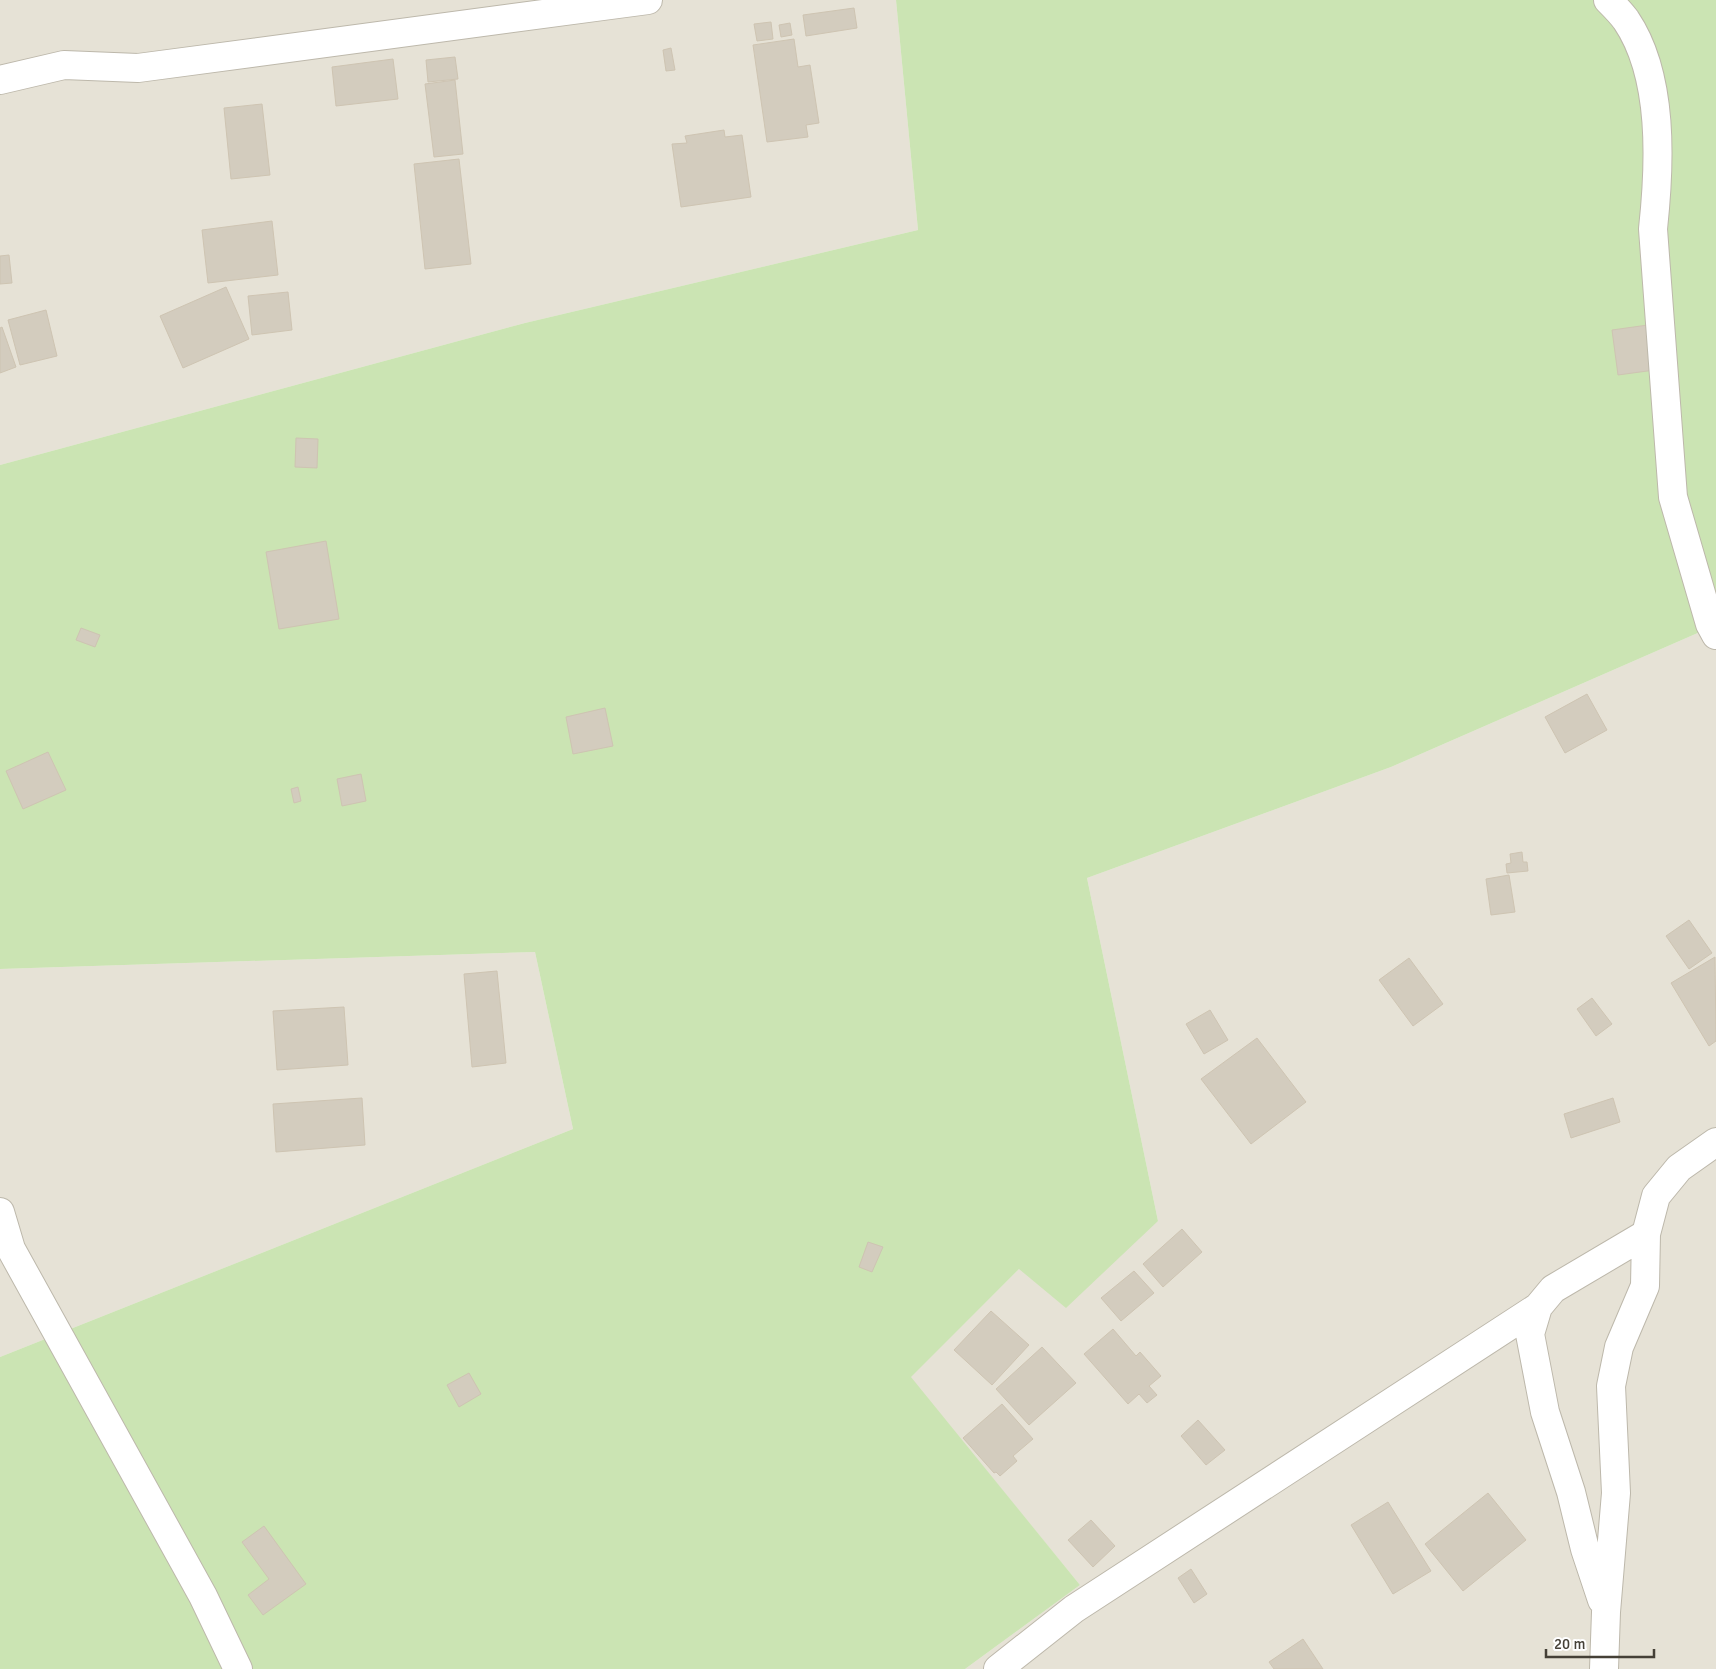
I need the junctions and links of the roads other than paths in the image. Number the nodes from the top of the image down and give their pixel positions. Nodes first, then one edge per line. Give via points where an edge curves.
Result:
1 (648, 0) edge
2 (1608, 0) edge
3 (0, 80) edge
4 (1716, 635) edge
5 (1716, 1142) edge
6 (0, 1212) edge
7 (1646, 1234) junction
8 (1538, 1307) junction
9 (1606, 1612) junction
10 (238, 1669) edge
11 (998, 1669) edge
12 (1604, 1669) edge

1 - 3 street via 138,68 64,65
2 - 4 street via 1626,19 1643,53 1654,97 1657,191 1653,229 1673,497
5 - 7 street via 1679,1168 1656,1196
6 - 10 street via 11,1249 203,1596
7 - 8 street via 1553,1289
7 - 9 street via 1645,1286 1619,1347 1612,1386 1616,1493
8 - 9 street via 1530,1334 1545,1412
8 - 11 street via 1074,1610
9 - 12 street

